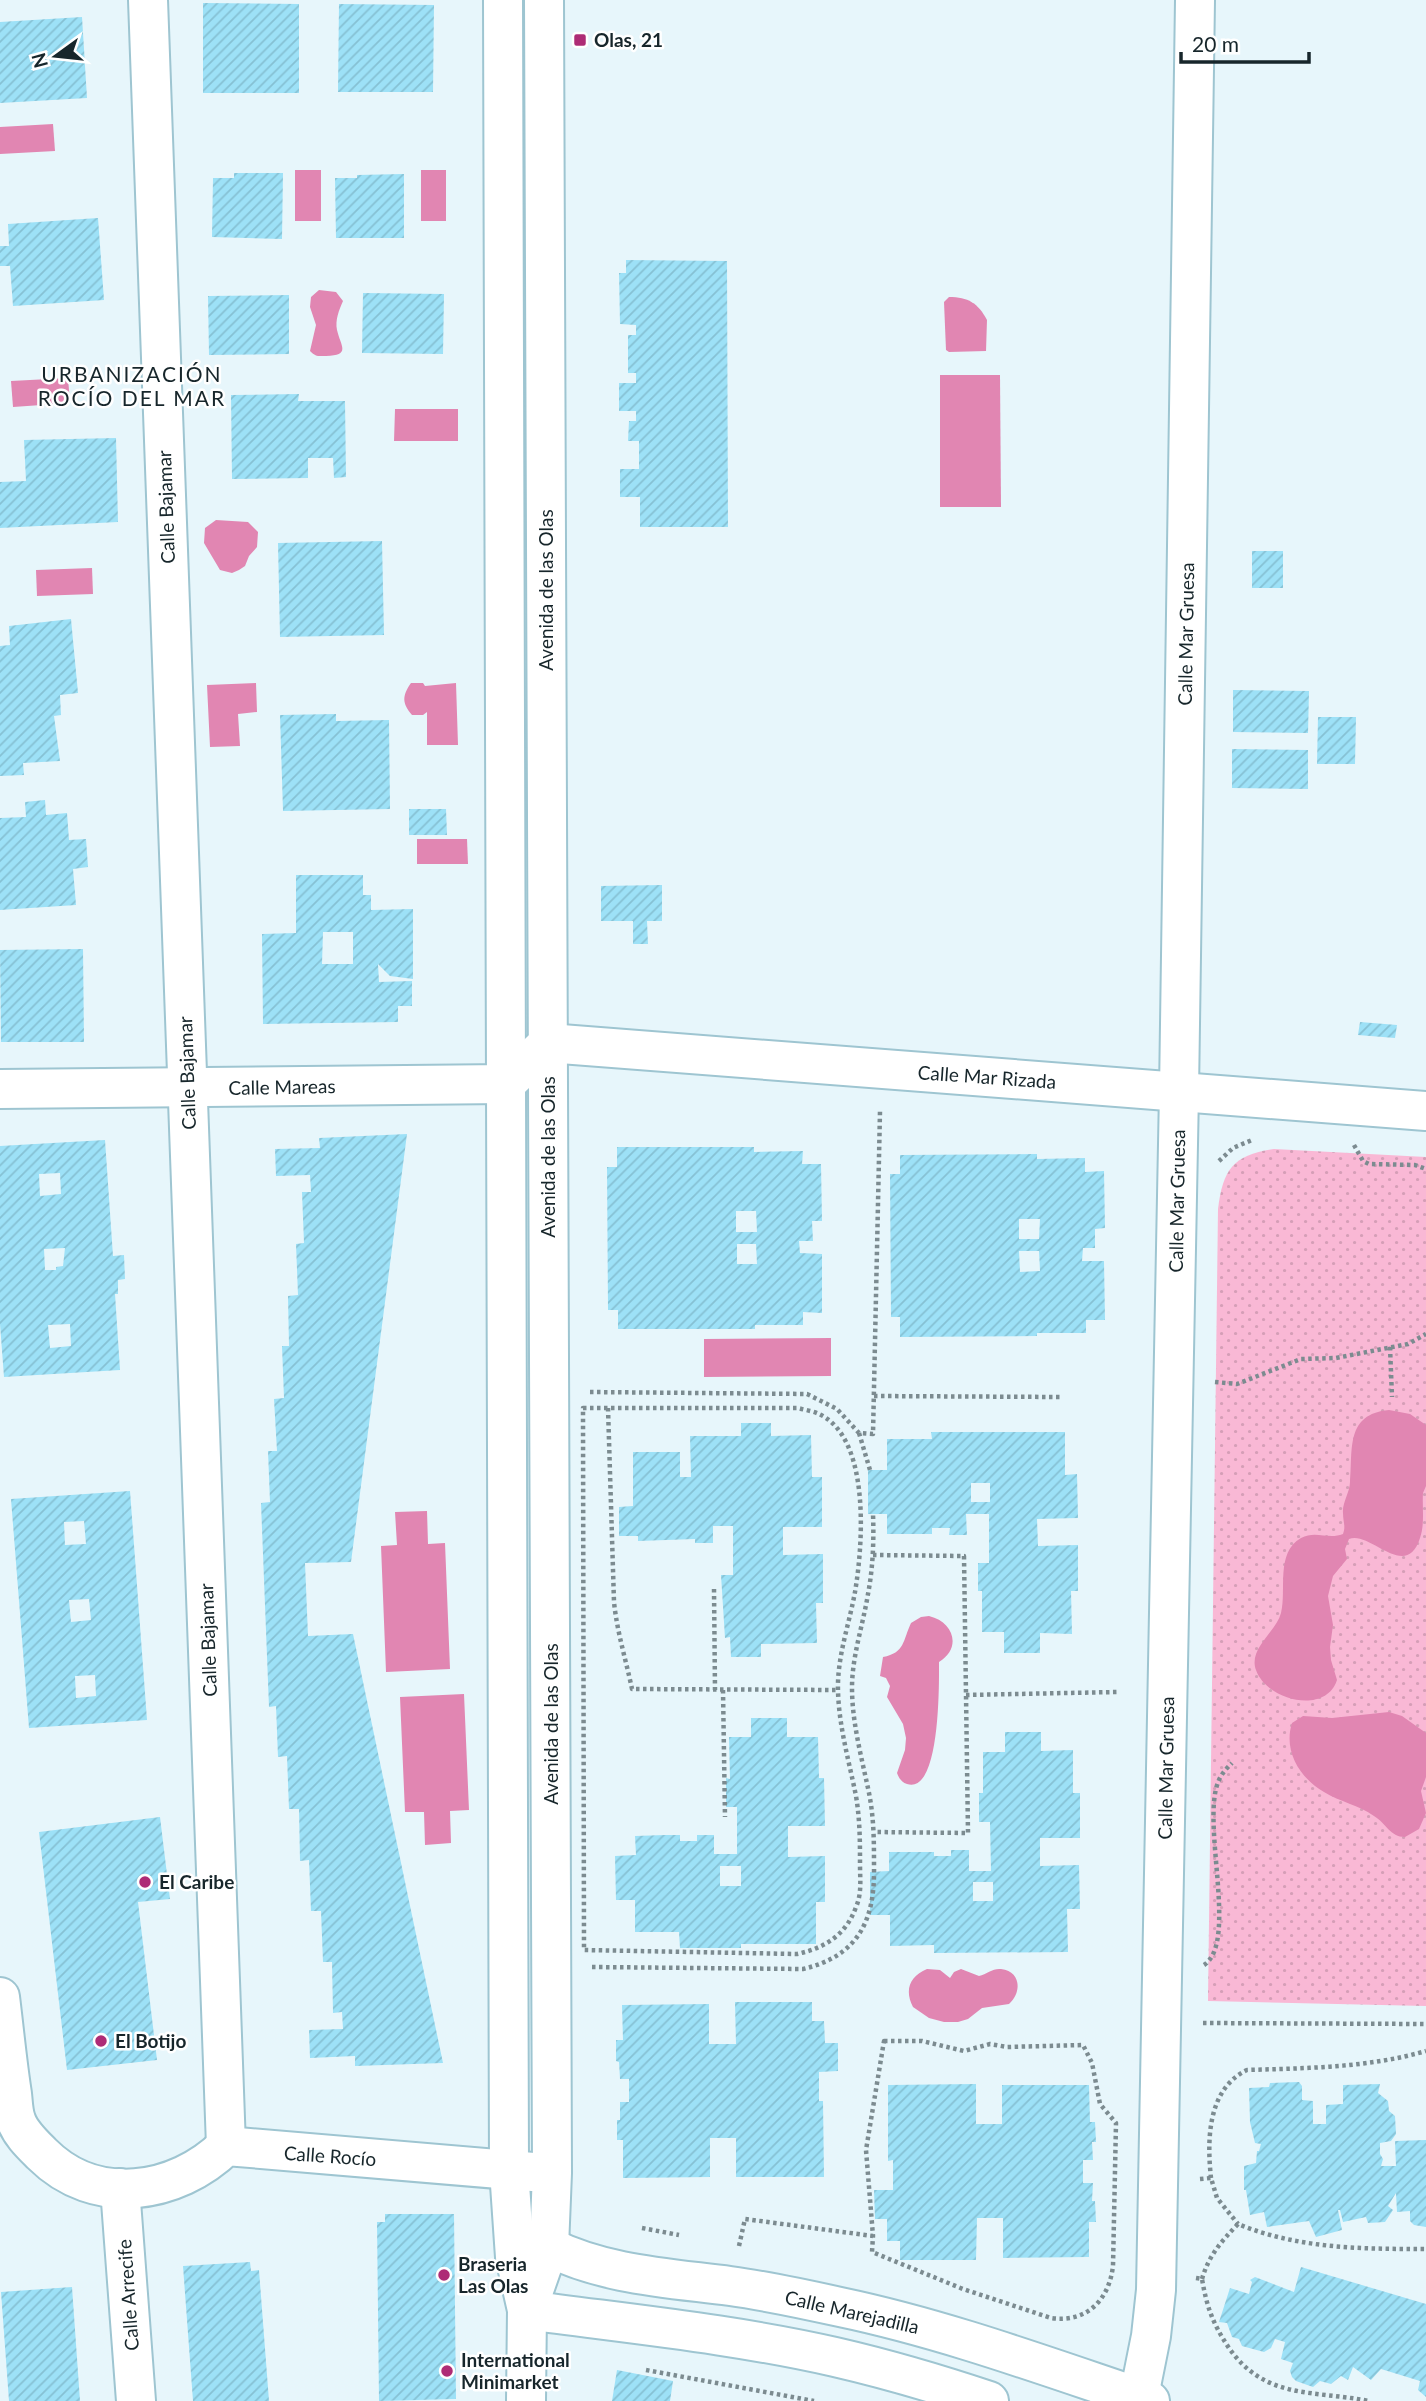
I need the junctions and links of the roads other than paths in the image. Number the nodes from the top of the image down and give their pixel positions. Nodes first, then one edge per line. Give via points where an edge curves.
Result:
1 (148, 0) edge
2 (503, 0) edge
3 (544, 0) edge
4 (1195, 0) edge
5 (548, 1043) junction
6 (506, 1084) junction
7 (187, 1087) junction
8 (0, 1089) edge
9 (1179, 1092) junction
10 (1426, 1111) edge
11 (0, 1997) edge
12 (226, 2147) junction
13 (509, 2170) junction
14 (552, 2173) junction
15 (120, 2188) junction
16 (549, 2247) junction
17 (527, 2310) junction
18 (1142, 2400) edge
19 (136, 2401) edge
20 (526, 2401) edge
21 (989, 2401) edge

1 - 7 street, Calle Bajamar
2 - 6 street, Avenida de las Olas
3 - 5 street, Avenida de las Olas
4 - 9 street, Calle Mar Gruesa
5 - 6 street
5 - 9 street, Calle Mar Rizada
5 - 14 street, Avenida de las Olas
6 - 7 street, Calle Mareas
6 - 13 street, Avenida de las Olas
7 - 8 street, Calle Mareas
7 - 12 street, Calle Bajamar
9 - 10 street, Calle Mar Rizada
9 - 18 street, Calle Mar Gruesa via 1156,2290
11 - 15 street via 16,2121 48,2161 83,2179
12 - 13 street, Calle Rocío
12 - 15 street via 201,2168 169,2183
13 - 14 street, Calle Rocío
13 - 17 street, Avenida de las Olas via 515,2257
14 - 16 street, Avenida de las Olas
15 - 19 street, Calle Arrecife
16 - 17 street, Avenida de las Olas
16 - 18 street, Calle Marejadilla via 625,2272 790,2297 927,2328
17 - 20 street, Avenida de las Olas
17 - 21 street via 807,2351 913,2376

